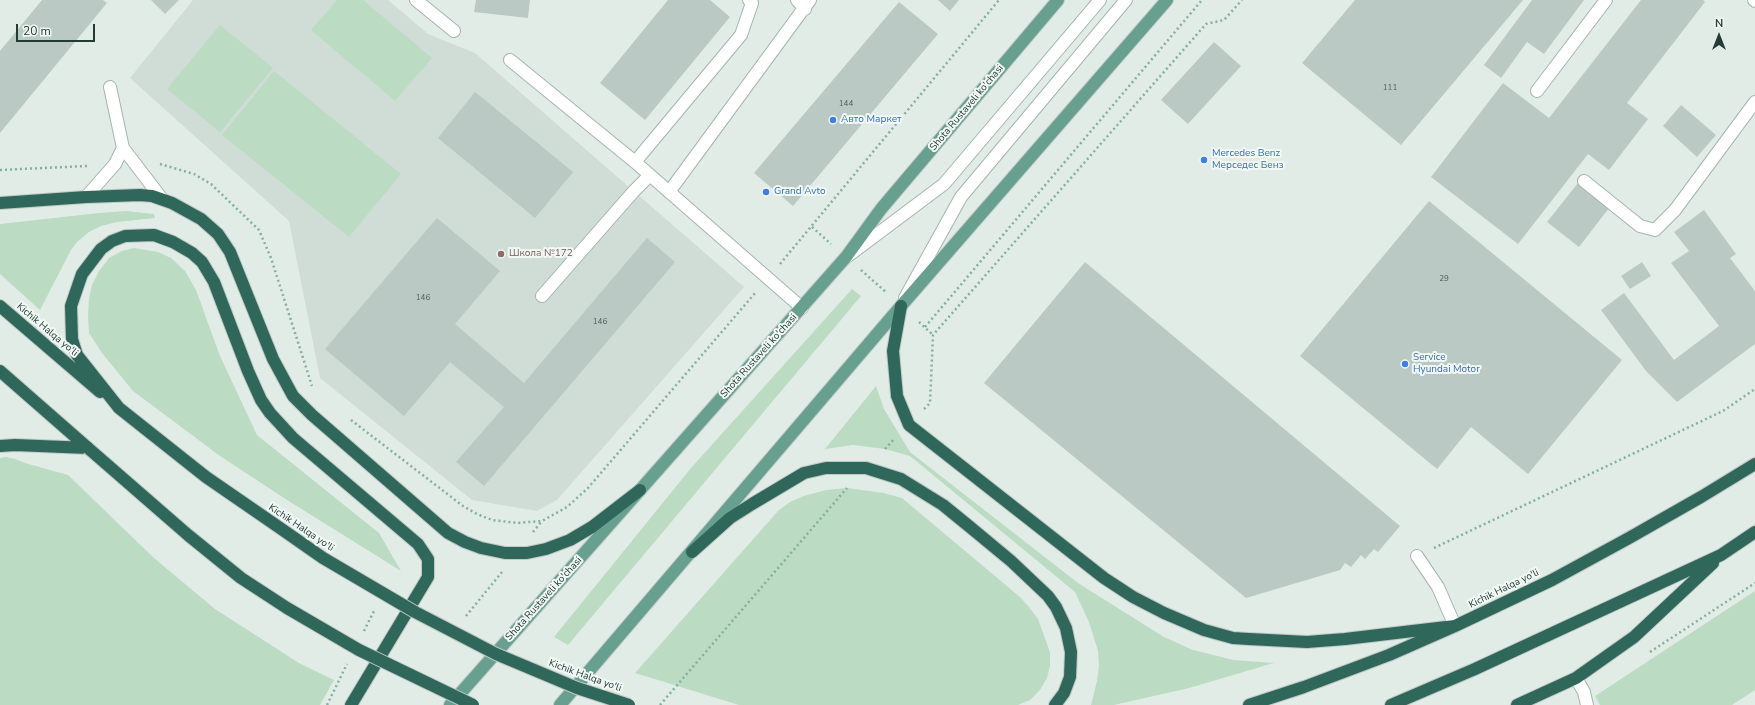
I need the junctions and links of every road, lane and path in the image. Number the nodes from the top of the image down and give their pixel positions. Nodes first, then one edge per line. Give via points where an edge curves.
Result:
1 (416, 0) edge
2 (749, 0) edge
3 (797, 0) edge
4 (1058, 0) edge
5 (1100, 0) edge
6 (1126, 0) edge
7 (1167, 0) edge
8 (1202, 0) edge
9 (1242, 0) edge
10 (1606, 0) edge
11 (807, 5) edge
12 (454, 31) dead end
13 (510, 60) dead end
14 (110, 87) dead end
15 (1537, 91) dead end
16 (1755, 102) edge
17 (123, 148) junction
18 (635, 162) junction
19 (650, 175) junction
20 (1584, 181) dead end
21 (669, 192) junction
22 (86, 197) junction
23 (162, 199) junction
24 (0, 203) edge
25 (812, 227) dead end
26 (846, 257) junction
27 (542, 296) dead end
28 (0, 306) edge
29 (900, 306) junction
30 (802, 308) junction
31 (925, 327) junction
32 (0, 371) edge
33 (1755, 390) edge
34 (119, 408) junction
35 (0, 446) edge
36 (88, 448) junction
37 (1755, 464) edge
38 (847, 488) dead end
39 (640, 490) junction
40 (1755, 532) edge
41 (692, 552) junction
42 (1721, 555) junction
43 (1417, 556) joint
44 (1755, 583) edge
45 (1455, 626) junction
46 (1645, 654) dead end
47 (1576, 678) junction
48 (351, 705) edge
49 (450, 705) edge
50 (473, 705) edge
51 (560, 705) edge
52 (629, 705) edge
53 (660, 705) edge
54 (1055, 705) edge
55 (1250, 705) edge
56 (1391, 705) edge
57 (1517, 705) edge
58 (1587, 705) edge

1 - 12 street
2 - 18 street via 752,3 741,35
3 - 11 street
4 - 26 main road, Shota Rustaveli ko'chasi via 881,209
5 - 26 street via 944,184
6 - 29 street via 961,197
7 - 29 main road
8 - 31 path
9 - 31 path via 1224,20 1206,24 933,335
10 - 15 street
11 - 21 street
13 - 18 street
14 - 17 street
16 - 20 street via 1675,210 1655,230 1640,226
17 - 22 street via 115,164
17 - 23 street
18 - 19 street
19 - 21 street
19 - 27 street
21 - 30 street
22 - 23 highway via 140,195
22 - 24 highway
23 - 39 highway via 192,213 224,242 236,263 273,359 288,389 299,403 448,533 481,548 505,553 534,552 570,540 592,527
25 - 26 path
26 - 29 path
26 - 30 main road, Shota Rustaveli ko'chasi
28 - 34 highway, Kichik Halqa yo'li
29 - 31 path
29 - 41 main road
29 - 45 highway via 893,351 897,396 909,425 1104,578 1133,597 1204,630 1233,638 1307,642
30 - 39 main road, Shota Rustaveli ko'chasi
32 - 36 highway
33 - 43 path via 1723,411
34 - 48 highway via 78,355 72,339 71,306 82,274 101,249 125,236 154,235 173,242 202,262 214,282 261,400 270,413 293,438 418,544 428,559 428,577
34 - 52 highway, Kichik Halqa yo'li, bridge via 206,477 273,524 323,558 415,612 496,654 577,688
35 - 36 highway
36 - 50 highway, bridge via 241,578 359,650
37 - 45 highway, Kichik Halqa yo'li via 1615,546 1552,580
38 - 53 path
39 - 49 main road, Shota Rustaveli ko'chasi
40 - 42 highway
41 - 51 main road
41 - 54 highway via 730,518 804,473 826,468 866,468 902,480 943,505 1011,561 1048,596 1066,628 1071,652 1070,676 1064,693
42 - 47 highway via 1634,637
42 - 56 highway
43 - 45 street via 1438,586
44 - 46 path
45 - 55 highway, Kichik Halqa yo'li via 1389,655
47 - 57 highway
47 - 58 street via 1584,692

